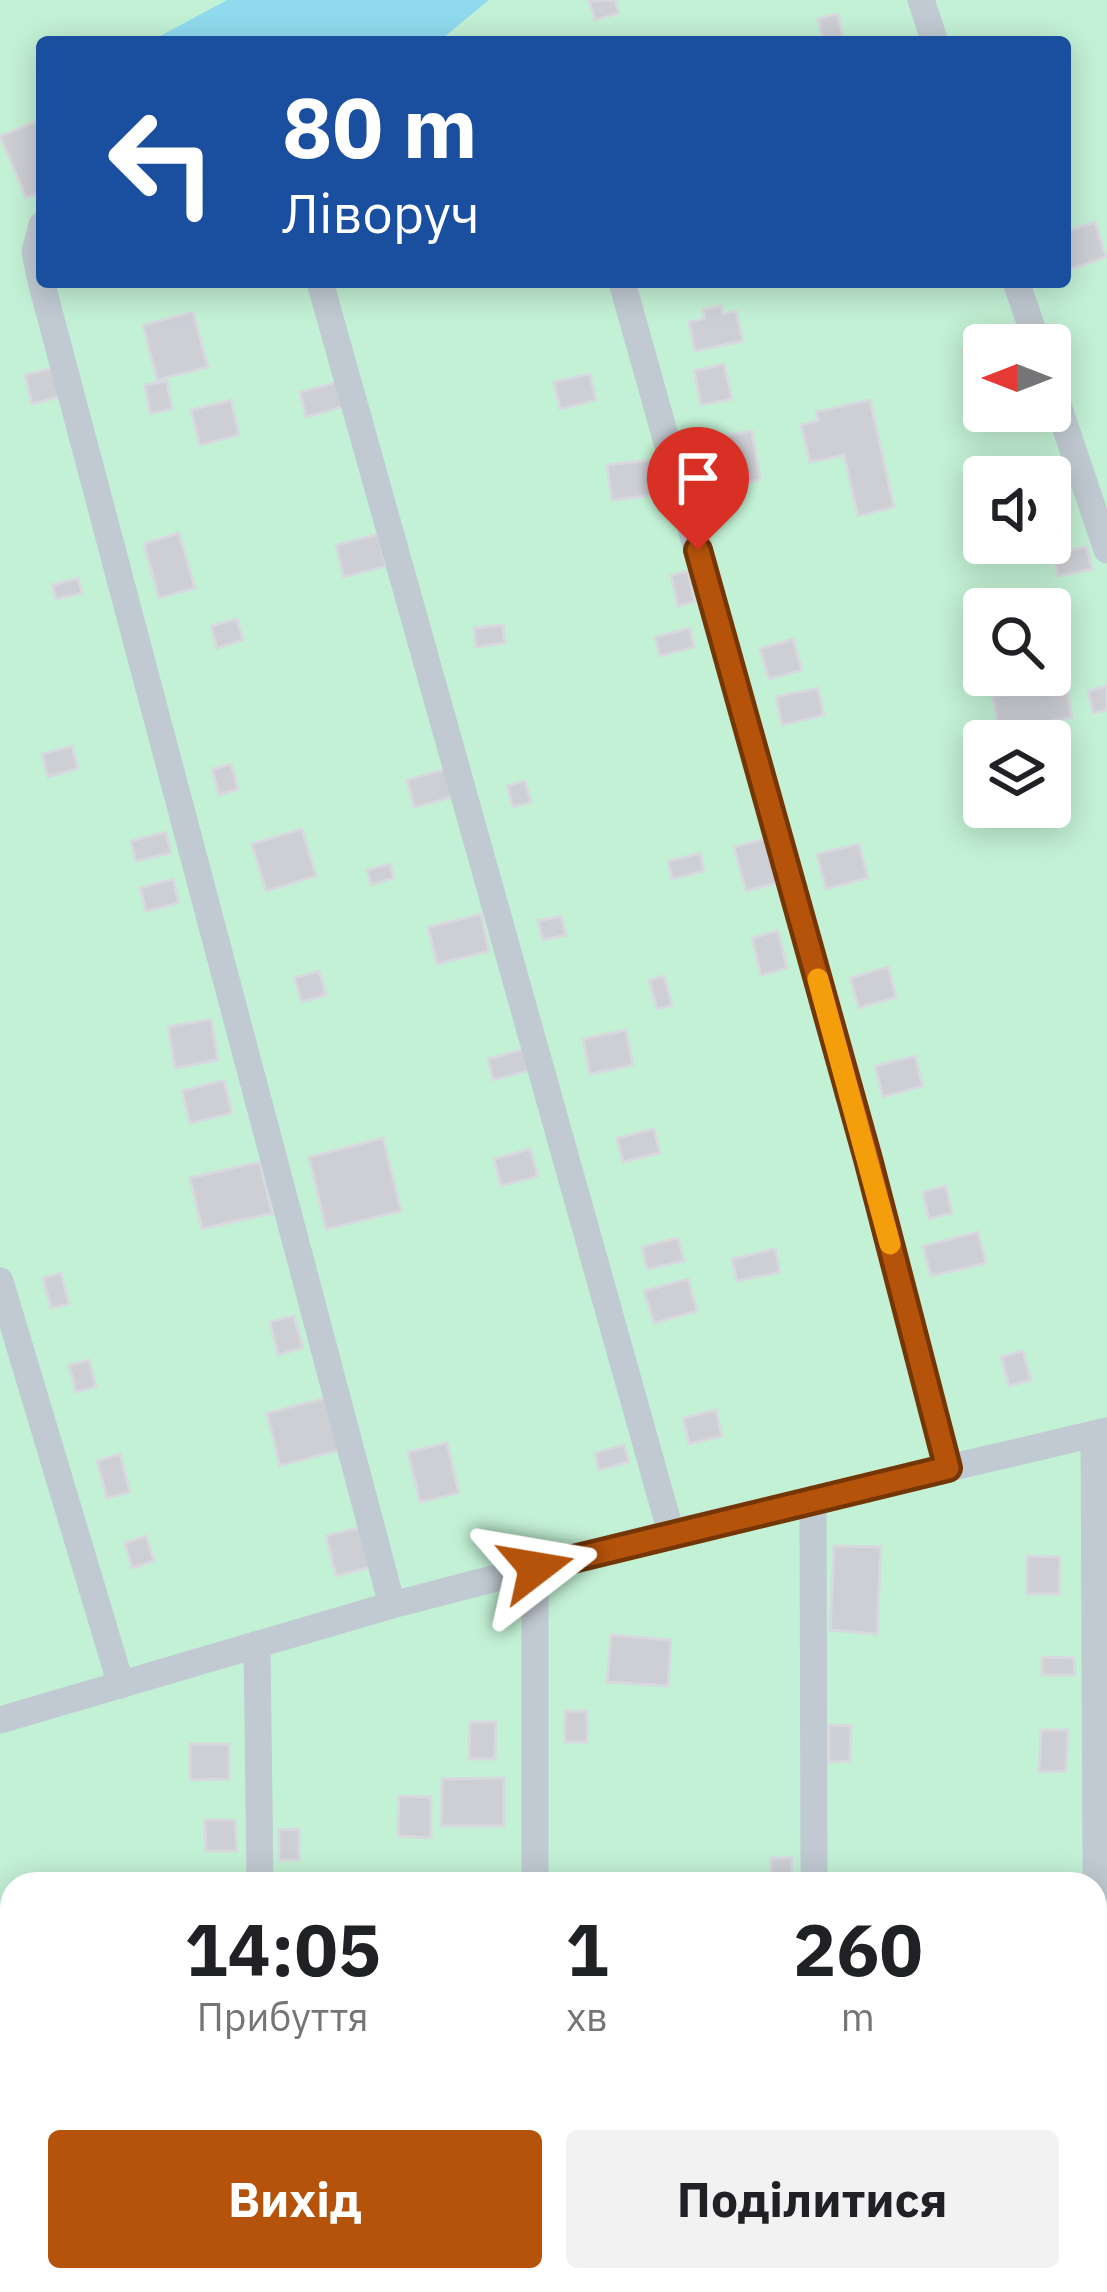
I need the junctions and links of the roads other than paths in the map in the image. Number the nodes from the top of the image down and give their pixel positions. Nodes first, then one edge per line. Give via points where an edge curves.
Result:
1 (921, 0) edge
2 (933, 36) edge
3 (43, 288) edge
4 (322, 288) edge
5 (624, 288) edge
6 (1018, 288) edge
7 (1031, 324) edge
8 (1067, 432) edge
9 (1107, 550) edge
10 (0, 1281) edge
11 (1101, 1432) edge
12 (948, 1468) junction
13 (813, 1499) junction
14 (671, 1533) junction
15 (536, 1568) junction
16 (392, 1605) junction
17 (256, 1644) junction
18 (122, 1685) junction
19 (0, 1720) edge
20 (260, 1872) edge
21 (535, 1872) edge
22 (814, 1872) edge
23 (1099, 1872) edge

1 - 2 street
3 - 16 street
4 - 14 street
5 - 12 street
6 - 7 street
8 - 9 street
10 - 18 street
11 - 12 street
11 - 23 street
12 - 13 street
13 - 14 street
13 - 22 street
14 - 15 street
15 - 16 street
15 - 21 street
16 - 17 street
17 - 18 street
17 - 20 street
18 - 19 street

